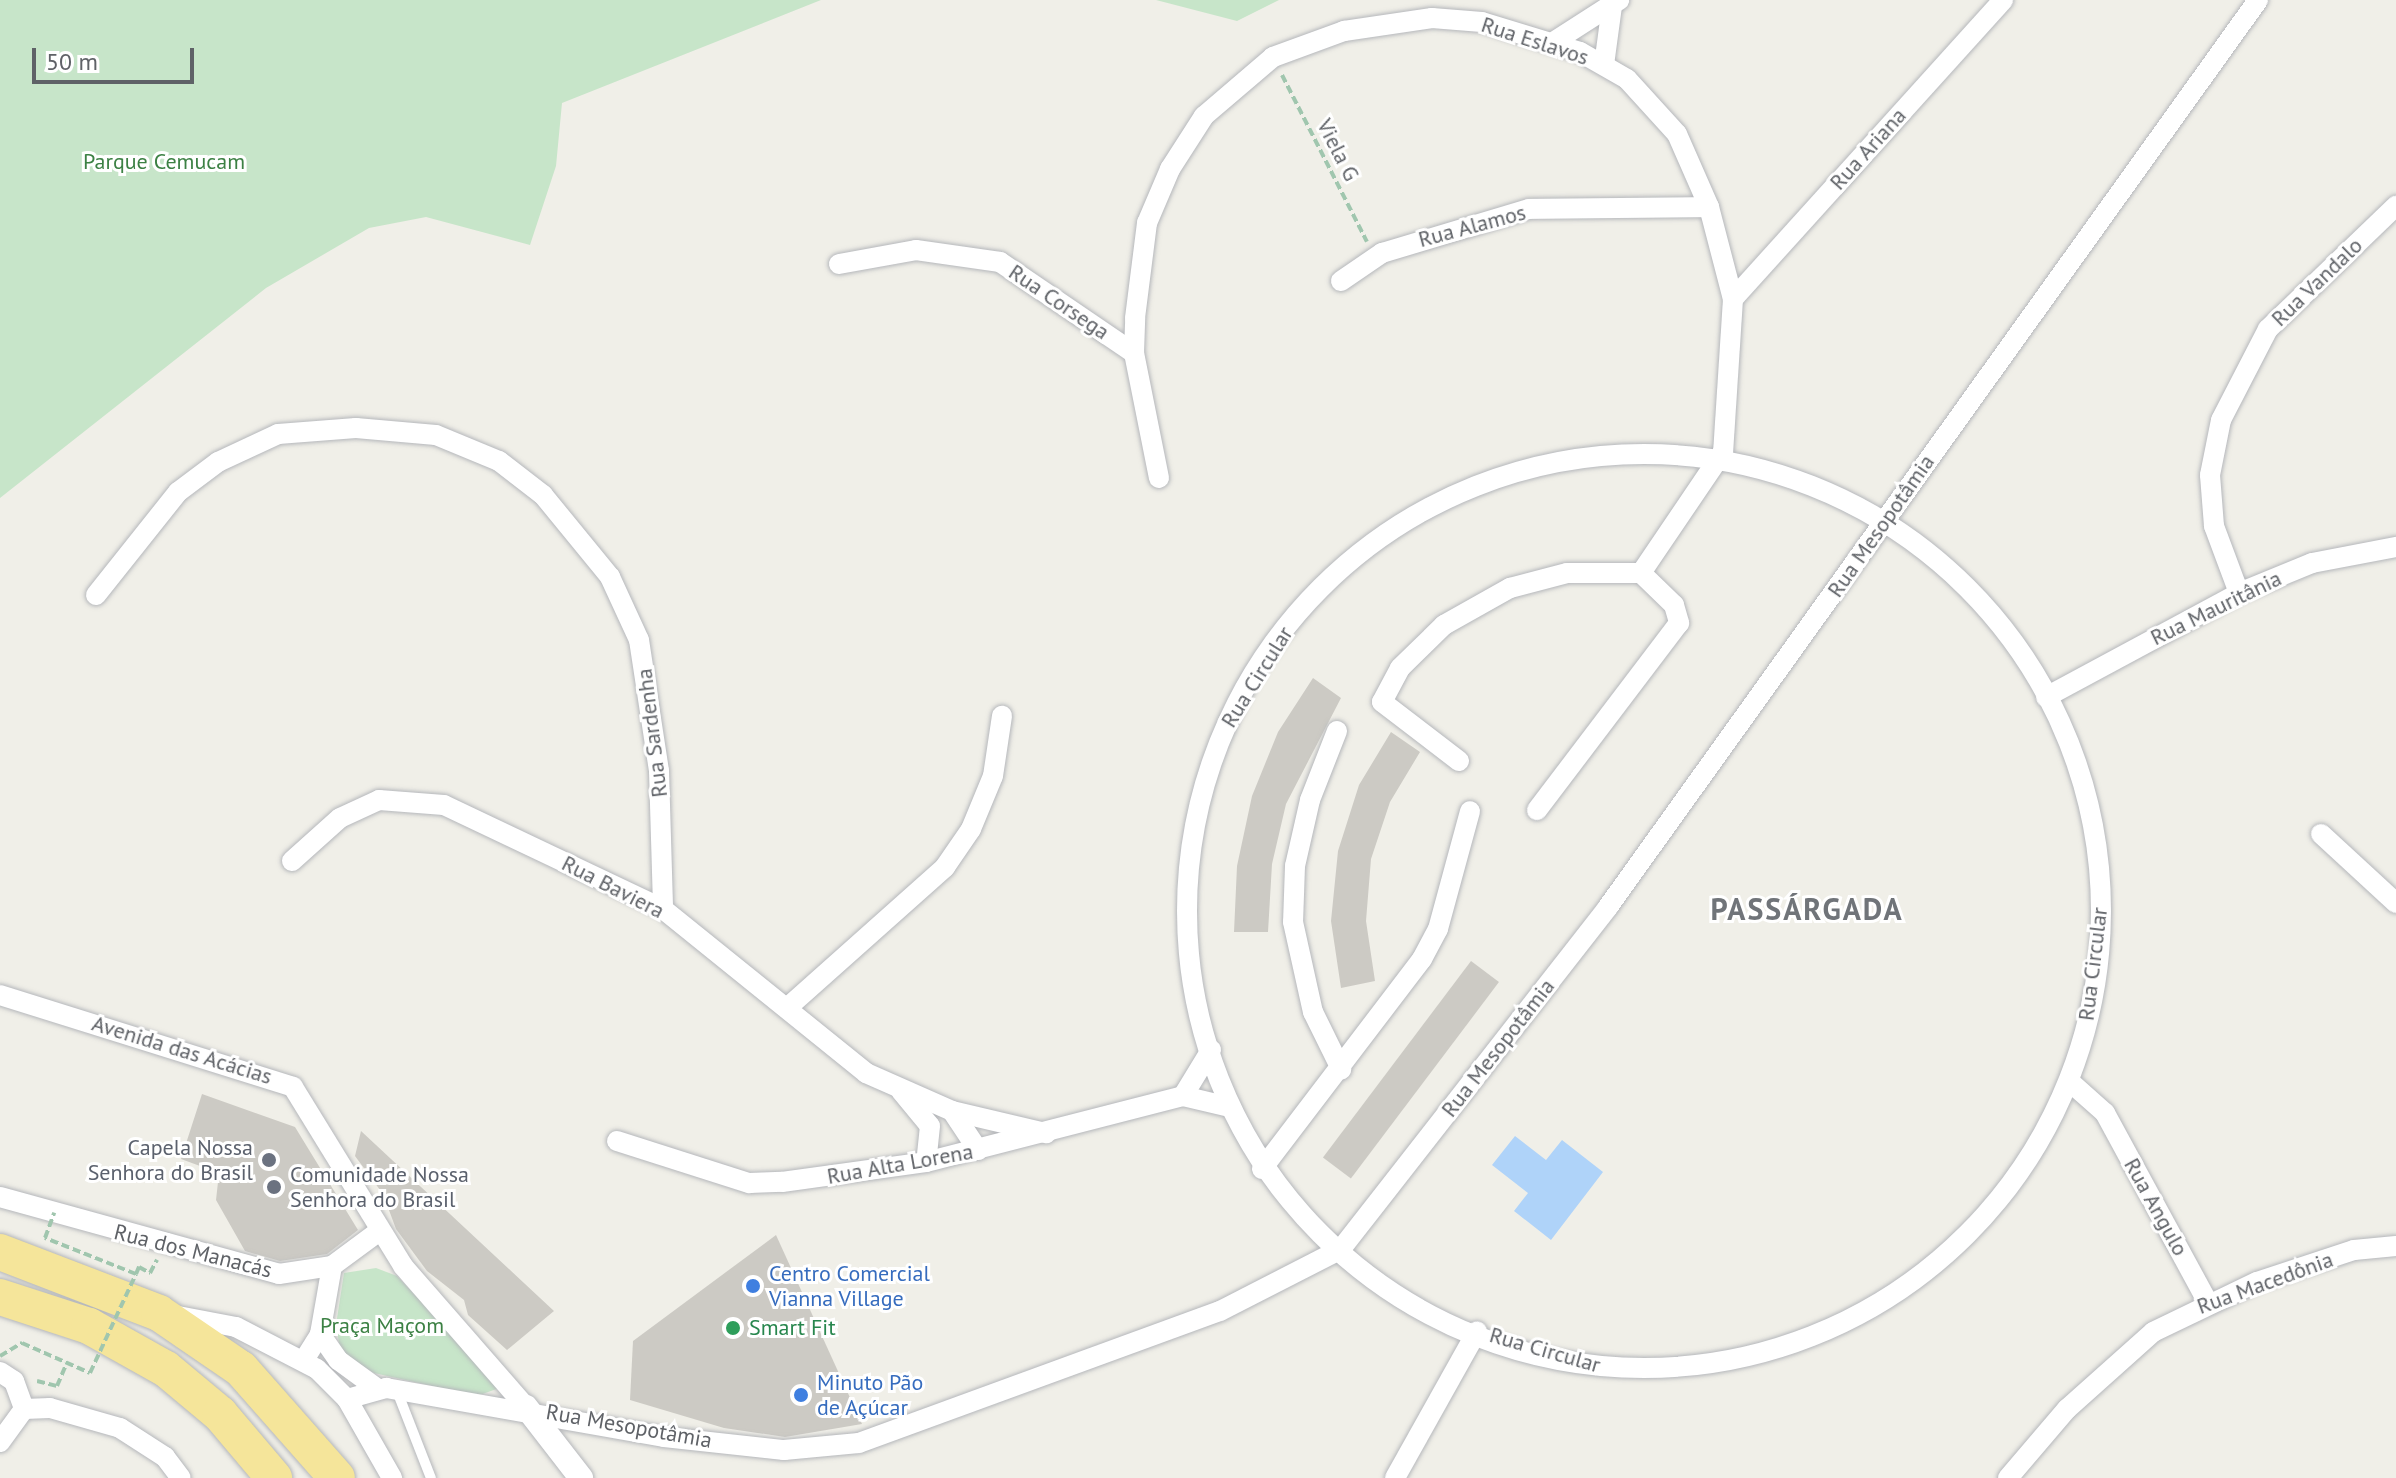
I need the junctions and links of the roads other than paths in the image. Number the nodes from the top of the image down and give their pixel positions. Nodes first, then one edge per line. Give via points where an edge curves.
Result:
1 (2003, 0) edge
2 (2258, 0) edge
3 (1616, 3) edge
4 (1552, 43) junction
5 (1604, 65) junction
6 (2396, 206) edge
7 (1709, 207) junction
8 (839, 264) dead end
9 (1341, 281) dead end
10 (1733, 299) junction
11 (1134, 353) junction
12 (1723, 452) junction
13 (1159, 478) dead end
14 (1886, 521) junction
15 (2396, 547) edge
16 (1641, 573) junction
17 (2239, 593) junction
18 (96, 595) dead end
19 (2046, 697) junction
20 (1002, 716) dead end
21 (1337, 731) dead end
22 (1459, 761) dead end
23 (1537, 810) dead end
24 (1470, 811) dead end
25 (2321, 834) dead end
26 (292, 861) dead end
27 (2396, 903) edge
28 (663, 909) junction
29 (0, 995) edge
30 (787, 1008) junction
31 (1211, 1050) junction
32 (1341, 1069) junction
33 (2069, 1081) junction
34 (899, 1088) junction
35 (1183, 1096) junction
36 (1229, 1107) junction
37 (952, 1111) junction
38 (1050, 1134) junction
39 (617, 1141) dead end
40 (978, 1150) junction
41 (926, 1162) junction
42 (1262, 1169) junction
43 (0, 1197) edge
44 (378, 1232) junction
45 (2396, 1246) edge
46 (1341, 1249) junction
47 (0, 1252) edge
48 (332, 1266) junction
49 (0, 1297) edge
50 (2207, 1301) junction
51 (159, 1313) junction
52 (1477, 1331) junction
53 (320, 1334) junction
54 (304, 1360) junction
55 (2, 1368) edge
56 (375, 1387) junction
57 (397, 1390) junction
58 (347, 1399) junction
59 (526, 1407) junction
60 (24, 1409) junction
61 (0, 1442) edge
62 (181, 1478) edge
63 (274, 1478) edge
64 (337, 1478) edge
65 (392, 1478) edge
66 (431, 1478) edge
67 (581, 1478) edge
68 (1395, 1478) edge
69 (2008, 1478) edge

1 - 10 street, Rua Ariana
2 - 14 street, Rua Mesopotâmia
3 - 4 street
3 - 5 street
4 - 5 street, Rua Eslavos
4 - 11 street, Rua Eslavos via 1482,22 1432,18 1344,31 1273,57 1204,116 1170,169 1139,258
5 - 7 street, Rua Eslavos via 1663,114
6 - 17 street, Rua Vandalo via 2268,329 2221,420 2210,475 2214,526
7 - 9 street, Rua Alamos via 1529,209 1375,258
7 - 10 street, Rua Eslavos
8 - 11 street, Rua Corsega via 916,250 1000,262
10 - 12 street, Rua Eslavos
11 - 13 street, Rua Eslavos
12 - 14 street, Rua Circular
12 - 16 street
12 - 31 street, Rua Circular via 1626,452 1485,480 1387,530 1316,594 1235,704 1207,766 1189,839 1194,985
14 - 19 street, Rua Circular via 1995,628
14 - 46 street, Rua Mesopotâmia via 1608,907
15 - 17 street, Rua Mauritânia via 2312,563
16 - 22 street via 1567,573 1510,588 1444,625 1400,668 1382,702
16 - 23 street via 1674,605 1679,623
17 - 19 street, Rua Mauritânia
18 - 28 street, Rua Sardenha via 178,492 218,462 278,434 356,428 436,435 499,461 543,495 602,567 639,640 659,771
19 - 33 street, Rua Circular via 2073,754 2100,867 2093,1008
20 - 30 street via 993,776 971,829 945,867
21 - 32 street via 1310,800 1295,866 1293,922 1313,1012
24 - 32 street via 1438,929
25 - 27 street
26 - 28 street, Rua Baviera via 340,818 379,800 412,799 444,805
28 - 30 street, Rua Baviera
29 - 44 street, Avenida das Acácias via 293,1087
30 - 34 street, Rua Baviera via 866,1073
31 - 35 street
31 - 36 street, Rua Circular
32 - 42 street
33 - 50 street, Rua Angulo via 2105,1113
33 - 52 street, Rua Circular via 1985,1215 1903,1292 1867,1315 1760,1355 1623,1369 1576,1363
34 - 37 street, Rua Baviera
34 - 41 street via 930,1126
35 - 36 street, Rua Alta Lorena
35 - 38 street, Rua Alta Lorena
36 - 42 street, Rua Circular
37 - 38 street, Rua Baviera
37 - 40 street
38 - 40 street, Rua Alta Lorena
39 - 41 street, Rua Alta Lorena via 749,1183
40 - 41 street, Rua Alta Lorena
42 - 46 street, Rua Circular
43 - 48 street, Rua dos Manacás via 251,1271
44 - 48 street
44 - 59 street, Avenida das Acácias via 466,1345
45 - 50 street, Rua Macedônia via 2354,1250
46 - 52 street, Rua Circular via 1394,1290
46 - 59 street, Rua Mesopotâmia via 1220,1311 859,1443 784,1450 664,1437
47 - 51 highway
48 - 53 street
49 - 63 highway via 89,1326 166,1369 220,1414
50 - 69 street, Rua Macedônia via 2113,1364
51 - 54 street via 236,1327
51 - 64 highway via 241,1369
52 - 68 street
53 - 54 street
53 - 56 street via 338,1360
54 - 58 street
55 - 60 street
56 - 57 street, Rua Mesopotâmia
56 - 58 street
57 - 59 street, Rua Mesopotâmia
57 - 66 lane
58 - 65 street
59 - 67 street
60 - 61 street
60 - 62 street via 50,1408 120,1428 165,1457

